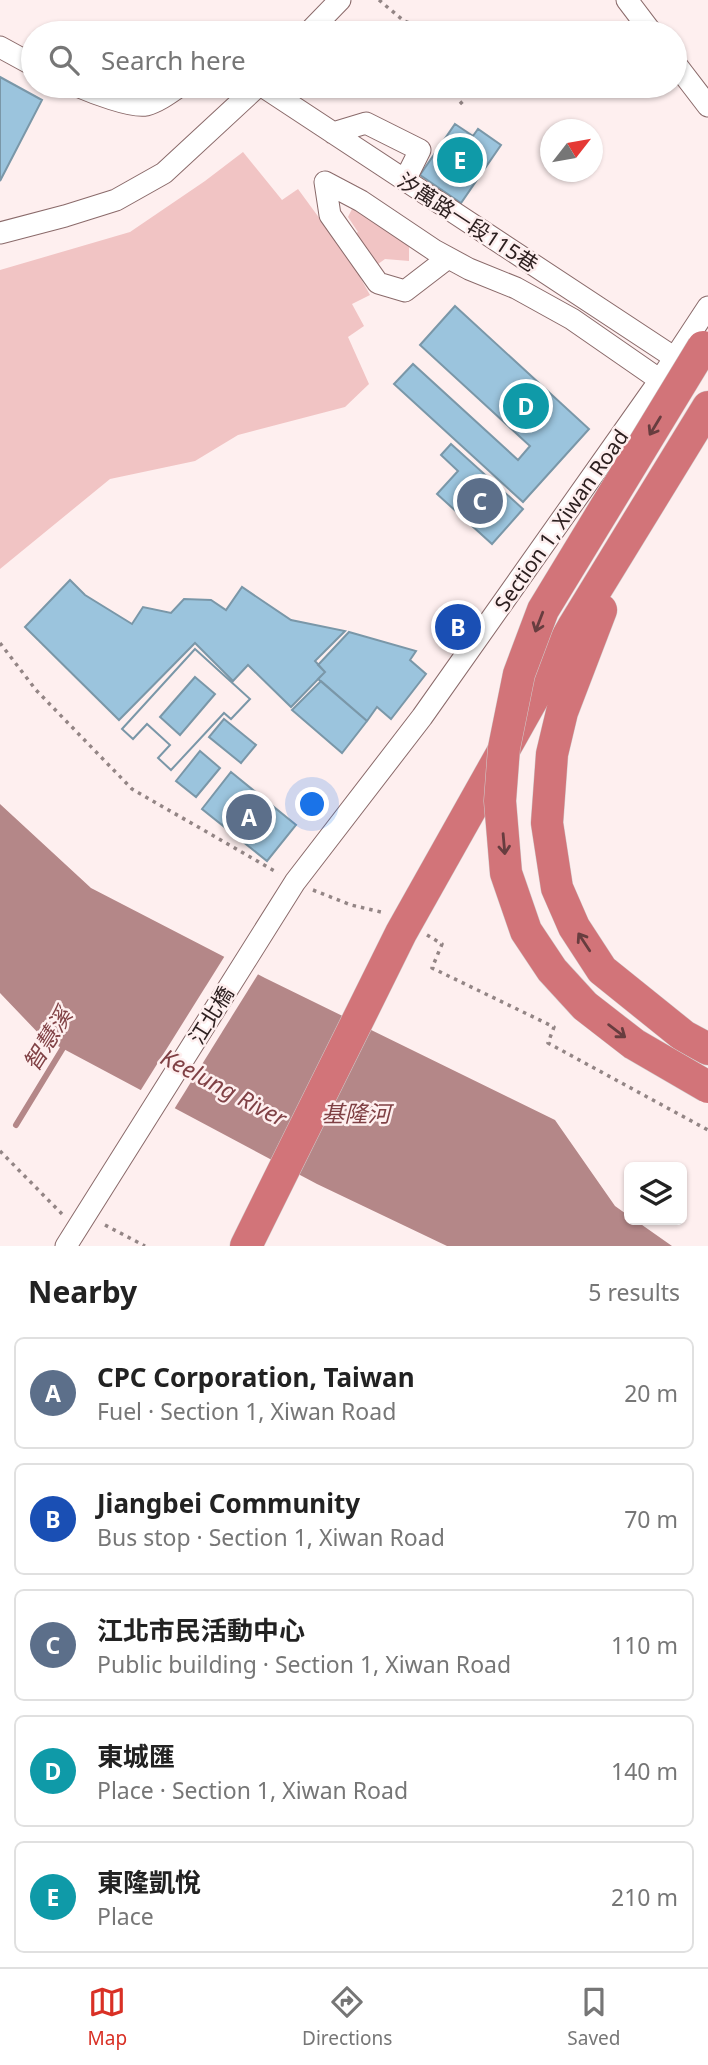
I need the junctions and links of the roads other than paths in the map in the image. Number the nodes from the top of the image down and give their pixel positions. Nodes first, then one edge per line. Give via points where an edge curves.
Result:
1 (340, 0) edge
2 (627, 0) edge
3 (320, 21) edge
4 (643, 21) edge
5 (0, 47) edge
6 (21, 58) edge
7 (687, 79) edge
8 (110, 98) edge
9 (162, 98) edge
10 (243, 98) edge
11 (274, 98) edge
12 (708, 107) edge
13 (332, 132) junction
14 (405, 180) junction
15 (0, 233) edge
16 (448, 258) junction
17 (708, 307) edge
18 (695, 348) edge
19 (660, 380) junction
20 (708, 407) edge
21 (628, 539) junction
22 (290, 890) joint
23 (708, 1049) edge
24 (708, 1087) edge
25 (66, 1246) edge
26 (246, 1246) edge

1 - 3 street
2 - 4 street
5 - 6 street
7 - 12 street
8 - 9 street via 144,106
10 - 15 street via 164,173 116,201
11 - 13 street, 汐萬路一段115巷
13 - 14 street, 汐萬路一段115巷
13 - 14 street via 366,122 420,150
14 - 18 street, 汐萬路一段115巷
16 - 16 street via 361,201 325,182 330,215 378,283 405,290
16 - 19 street via 572,319
17 - 18 street, Section 1, Xiwan Road
18 - 19 street, Section 1, Xiwan Road
18 -> 24 highway, bridge via 543,610 519,674 504,748 500,801 506,873 526,931 552,971 585,1006 634,1044
19 - 22 street, Section 1, Xiwan Road via 422,717
20 - 21 highway
23 -> 21 highway via 684,1037 602,970 574,927 557,888 547,823 552,754 562,712
21 - 26 highway via 402,926
22 - 25 street, 江北橋

